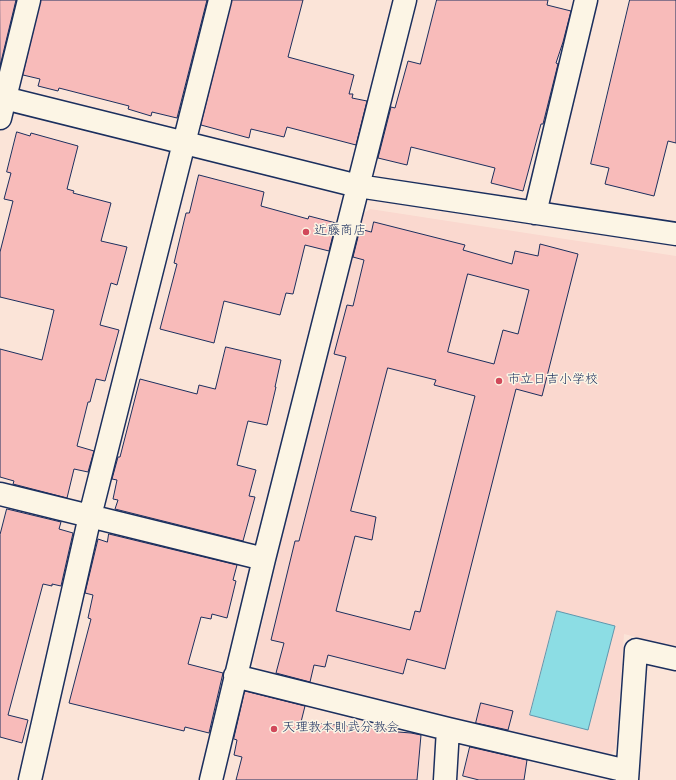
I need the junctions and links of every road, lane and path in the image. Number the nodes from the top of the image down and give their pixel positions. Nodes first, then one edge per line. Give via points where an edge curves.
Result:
1 (29, 0) edge
2 (220, 0) edge
3 (405, 0) edge
4 (586, 0) edge
5 (2, 104) edge
6 (183, 142) junction
7 (358, 186) junction
8 (535, 213) junction
9 (676, 234) edge
10 (0, 494) edge
11 (90, 516) junction
12 (264, 559) junction
13 (676, 659) edge
14 (235, 676) junction
15 (448, 729) junction
16 (627, 776) edge
17 (30, 780) edge
18 (211, 780) edge
19 (445, 780) edge

1 - 5 street
2 - 6 street
3 - 7 street
4 - 8 street
5 - 6 street
6 - 7 street
6 - 11 street
7 - 8 street
7 - 12 street
8 - 9 street
10 - 11 street
11 - 12 street
11 - 17 street
12 - 14 street
13 - 16 street via 636,650
14 - 15 street
14 - 18 street
15 - 16 street
15 - 19 street

